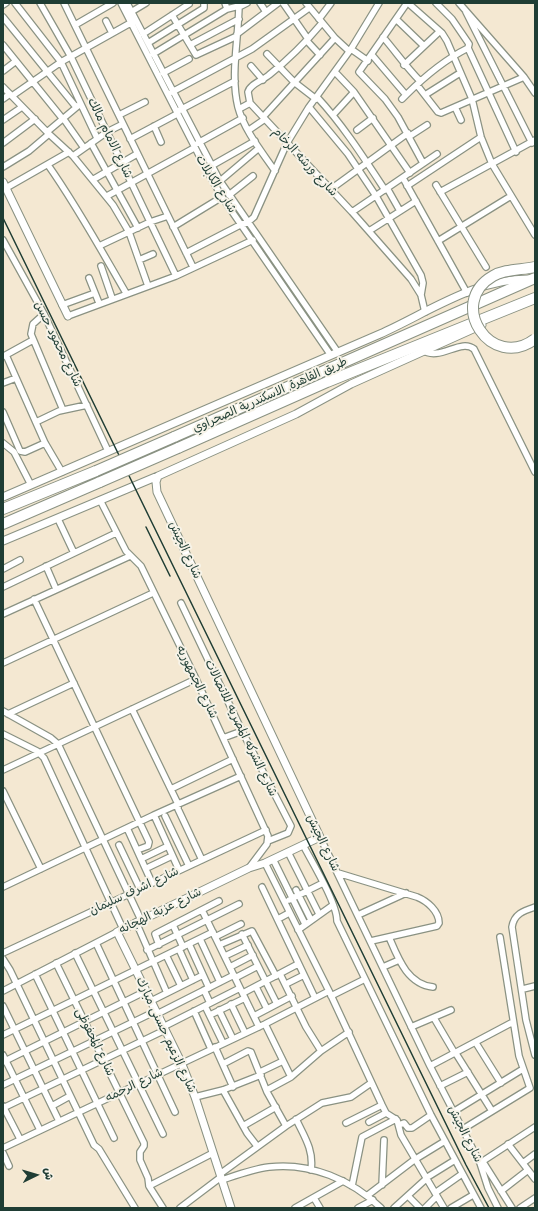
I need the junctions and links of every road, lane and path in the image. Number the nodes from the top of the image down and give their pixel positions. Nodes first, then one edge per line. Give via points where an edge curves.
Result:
1 (6, 3) edge
2 (15, 3) edge
3 (40, 3) edge
4 (64, 3) edge
5 (113, 3) edge
6 (121, 3) edge
7 (127, 3) edge
8 (146, 3) edge
9 (204, 3) edge
10 (225, 3) edge
11 (247, 3) edge
12 (260, 3) edge
13 (278, 3) edge
14 (283, 3) edge
15 (331, 3) edge
16 (379, 3) edge
17 (407, 3) edge
18 (436, 3) edge
19 (459, 3) edge
20 (189, 4) edge
21 (3, 5) edge
22 (240, 5) edge
23 (307, 5) edge
24 (228, 9) junction
25 (131, 12) junction
26 (266, 12) junction
27 (466, 12) junction
28 (172, 15) junction
29 (3, 17) edge
30 (239, 19) junction
31 (294, 19) junction
32 (396, 19) junction
33 (106, 21) dead end
34 (321, 21) junction
35 (134, 22) junction
36 (75, 25) junction
37 (178, 25) junction
38 (439, 32) junction
39 (112, 33) junction
40 (143, 34) junction
41 (184, 35) junction
42 (237, 35) junction
43 (383, 37) junction
44 (336, 38) junction
45 (307, 40) junction
46 (148, 43) junction
47 (190, 45) junction
48 (424, 46) junction
49 (4, 47) edge
50 (86, 48) junction
51 (468, 48) junction
52 (350, 50) junction
53 (153, 54) junction
54 (267, 54) dead end
55 (320, 55) junction
56 (372, 55) junction
57 (452, 56) junction
58 (71, 57) junction
59 (236, 58) junction
60 (189, 59) dead end
61 (16, 61) junction
62 (368, 61) junction
63 (60, 62) junction
64 (404, 65) junction
65 (251, 66) dead end
66 (279, 67) junction
67 (3, 71) edge
68 (46, 72) junction
69 (335, 72) junction
70 (163, 73) junction
71 (460, 73) junction
72 (524, 77) junction
73 (263, 80) junction
74 (235, 81) junction
75 (32, 82) junction
76 (294, 82) junction
77 (418, 83) junction
78 (503, 86) junction
79 (3, 87) edge
80 (172, 92) junction
81 (354, 92) junction
82 (487, 92) junction
83 (535, 93) edge
84 (11, 95) junction
85 (425, 95) junction
86 (3, 98) edge
87 (316, 98) junction
88 (472, 99) junction
89 (145, 102) dead end
90 (250, 103) junction
91 (79, 106) junction
92 (22, 107) junction
93 (309, 107) junction
94 (455, 107) junction
95 (239, 109) junction
96 (178, 112) junction
97 (119, 115) junction
98 (333, 115) junction
99 (62, 118) junction
100 (243, 118) junction
101 (264, 118) junction
102 (373, 118) junction
103 (35, 119) junction
104 (3, 120) edge
105 (461, 120) dead end
106 (123, 124) junction
107 (427, 125) dead end
108 (154, 126) junction
109 (249, 130) junction
110 (357, 130) dead end
111 (107, 132) junction
112 (48, 133) junction
113 (409, 135) junction
114 (481, 137) junction
115 (97, 138) junction
116 (130, 139) junction
117 (255, 141) junction
118 (161, 142) dead end
119 (533, 142) edge
120 (3, 143) edge
121 (91, 143) junction
122 (287, 143) junction
123 (391, 144) junction
124 (196, 145) junction
125 (84, 148) junction
126 (259, 148) junction
127 (516, 152) junction
128 (71, 154) junction
129 (137, 154) junction
130 (437, 154) dead end
131 (121, 162) junction
132 (367, 162) junction
133 (423, 163) junction
134 (492, 164) junction
135 (48, 165) junction
136 (211, 166) junction
137 (3, 167) edge
138 (358, 168) junction
139 (106, 171) junction
140 (275, 171) junction
141 (147, 173) junction
142 (410, 173) junction
143 (253, 176) dead end
144 (403, 178) junction
145 (94, 179) junction
146 (220, 181) junction
147 (131, 182) junction
148 (436, 184) dead end
149 (5, 185) edge
150 (407, 186) junction
151 (331, 189) junction
152 (386, 189) junction
153 (117, 190) junction
154 (440, 192) junction
155 (107, 196) junction
156 (229, 196) junction
157 (376, 196) junction
158 (511, 196) junction
159 (222, 197) junction
160 (416, 201) junction
161 (400, 211) junction
162 (352, 212) junction
163 (168, 216) junction
164 (390, 217) junction
165 (150, 222) junction
166 (245, 223) junction
167 (462, 226) junction
168 (174, 227) junction
169 (138, 228) junction
170 (369, 231) junction
171 (128, 232) junction
172 (535, 235) edge
173 (3, 240) edge
174 (253, 240) junction
175 (438, 241) junction
176 (99, 246) junction
177 (186, 253) junction
178 (153, 254) dead end
179 (139, 260) junction
180 (101, 266) dead end
181 (193, 267) junction
182 (486, 267) dead end
183 (535, 267) edge
184 (176, 276) junction
185 (89, 278) dead end
186 (535, 278) edge
187 (148, 286) junction
188 (95, 293) junction
189 (126, 293) junction
190 (467, 293) junction
191 (421, 295) junction
192 (112, 298) junction
193 (531, 300) edge
194 (98, 303) junction
195 (62, 305) junction
196 (426, 312) junction
197 (44, 314) junction
198 (68, 316) joint
199 (313, 316) junction
200 (307, 320) junction
201 (535, 339) edge
202 (33, 340) junction
203 (422, 350) junction
204 (334, 352) junction
205 (5, 356) edge
206 (16, 378) junction
207 (3, 383) edge
208 (87, 404) junction
209 (63, 410) junction
210 (3, 412) edge
211 (36, 422) junction
212 (45, 443) junction
213 (3, 444) edge
214 (108, 451) junction
215 (62, 472) junction
216 (535, 472) edge
217 (158, 476) junction
218 (31, 485) junction
219 (3, 497) edge
220 (100, 500) junction
221 (3, 509) edge
222 (58, 519) junction
223 (3, 524) edge
224 (116, 533) junction
225 (3, 541) edge
226 (74, 553) junction
227 (130, 556) junction
228 (20, 560) dead end
229 (46, 566) junction
230 (3, 569) edge
231 (3, 587) edge
232 (56, 589) junction
233 (153, 593) junction
234 (34, 599) junction
235 (181, 603) dead end
236 (3, 614) edge
237 (53, 638) junction
238 (3, 663) edge
239 (196, 679) junction
240 (74, 683) junction
241 (132, 709) junction
242 (5, 712) edge
243 (95, 727) junction
244 (242, 731) junction
245 (3, 734) edge
246 (223, 738) junction
247 (58, 744) junction
248 (40, 753) junction
249 (233, 760) junction
250 (3, 770) edge
251 (241, 776) junction
252 (171, 789) junction
253 (3, 792) edge
254 (178, 804) junction
255 (154, 815) junction
256 (165, 816) dead end
257 (140, 821) junction
258 (127, 828) junction
259 (266, 830) junction
260 (320, 837) junction
261 (104, 839) junction
262 (268, 841) junction
263 (303, 845) junction
264 (119, 846) dead end
265 (168, 846) junction
266 (85, 848) junction
267 (137, 850) junction
268 (288, 852) junction
269 (172, 856) junction
270 (141, 859) junction
271 (273, 859) junction
272 (202, 860) junction
273 (265, 863) junction
274 (189, 866) junction
275 (149, 867) dead end
276 (249, 868) junction
277 (41, 869) junction
278 (179, 870) junction
279 (338, 873) junction
280 (152, 883) junction
281 (323, 883) junction
282 (3, 887) edge
283 (262, 887) dead end
284 (140, 889) junction
285 (308, 892) junction
286 (297, 893) junction
287 (406, 893) junction
288 (129, 894) junction
289 (292, 899) junction
290 (219, 901) dead end
291 (111, 902) junction
292 (284, 902) junction
293 (239, 904) dead end
294 (333, 905) junction
295 (535, 907) edge
296 (202, 910) junction
297 (290, 913) junction
298 (319, 914) junction
299 (358, 915) junction
300 (278, 919) junction
301 (207, 920) junction
302 (311, 920) junction
303 (138, 921) junction
304 (241, 924) dead end
305 (305, 924) junction
306 (173, 925) junction
307 (120, 930) junction
308 (298, 930) junction
309 (214, 934) junction
310 (242, 934) junction
311 (178, 935) junction
312 (389, 937) junction
313 (500, 937) dead end
314 (200, 939) junction
315 (371, 941) junction
316 (96, 943) junction
317 (189, 944) junction
318 (159, 945) junction
319 (219, 945) junction
320 (248, 946) junction
321 (181, 948) junction
322 (147, 950) junction
323 (3, 953) edge
324 (75, 953) junction
325 (166, 955) junction
326 (253, 955) junction
327 (225, 956) junction
328 (3, 959) edge
329 (399, 960) junction
330 (152, 962) junction
331 (56, 963) junction
332 (298, 964) junction
333 (258, 966) junction
334 (230, 967) junction
335 (383, 967) junction
336 (136, 970) junction
337 (35, 974) junction
338 (203, 975) junction
339 (278, 975) junction
340 (304, 975) junction
341 (235, 977) junction
342 (365, 979) junction
343 (193, 980) junction
344 (114, 981) junction
345 (266, 981) junction
346 (220, 982) junction
347 (16, 984) junction
348 (286, 984) junction
349 (181, 986) junction
350 (256, 986) junction
351 (535, 986) edge
352 (433, 987) dead end
353 (206, 989) junction
354 (523, 989) junction
355 (3, 991) edge
356 (93, 991) junction
357 (146, 991) junction
358 (167, 993) junction
359 (243, 993) junction
360 (330, 994) junction
361 (292, 996) junction
362 (315, 998) junction
363 (74, 1000) junction
364 (151, 1001) junction
365 (124, 1002) junction
366 (208, 1004) junction
367 (231, 1004) junction
368 (277, 1004) junction
369 (3, 1006) edge
370 (298, 1007) junction
371 (267, 1009) junction
372 (219, 1010) junction
373 (451, 1010) dead end
374 (53, 1011) junction
375 (104, 1012) junction
376 (156, 1012) junction
377 (194, 1012) junction
378 (210, 1015) junction
379 (254, 1016) junction
380 (434, 1018) junction
381 (34, 1020) junction
382 (85, 1022) junction
383 (133, 1022) junction
384 (513, 1022) junction
385 (262, 1025) junction
386 (411, 1027) junction
387 (164, 1028) junction
388 (14, 1030) junction
389 (63, 1032) junction
390 (113, 1032) junction
391 (348, 1032) junction
392 (245, 1033) junction
393 (3, 1035) edge
394 (233, 1039) junction
395 (94, 1041) junction
396 (142, 1041) junction
397 (44, 1042) junction
398 (223, 1043) junction
399 (476, 1043) junction
400 (213, 1048) junction
401 (122, 1050) junction
402 (25, 1051) junction
403 (72, 1051) junction
404 (321, 1051) junction
405 (454, 1052) junction
406 (535, 1055) edge
407 (4, 1059) edge
408 (103, 1060) junction
409 (53, 1061) junction
410 (283, 1061) junction
411 (181, 1062) junction
412 (223, 1064) junction
413 (430, 1066) junction
414 (523, 1069) junction
415 (34, 1070) junction
416 (81, 1070) junction
417 (468, 1072) junction
418 (261, 1073) junction
419 (157, 1074) junction
420 (291, 1078) junction
421 (15, 1079) junction
422 (62, 1080) junction
423 (138, 1083) junction
424 (501, 1083) junction
425 (371, 1084) junction
426 (3, 1085) edge
427 (440, 1086) junction
428 (233, 1087) junction
429 (43, 1089) junction
430 (223, 1090) junction
431 (267, 1090) junction
432 (119, 1092) junction
433 (482, 1094) junction
434 (70, 1096) junction
435 (195, 1097) junction
436 (24, 1098) junction
437 (97, 1103) junction
438 (382, 1105) junction
439 (52, 1106) junction
440 (3, 1107) edge
441 (276, 1107) junction
442 (492, 1111) junction
443 (78, 1112) junction
444 (175, 1112) dead end
445 (453, 1112) junction
446 (386, 1113) junction
447 (431, 1115) junction
448 (296, 1119) junction
449 (396, 1119) junction
450 (59, 1121) junction
451 (370, 1122) dead end
452 (346, 1124) dead end
453 (399, 1125) junction
454 (243, 1126) junction
455 (286, 1126) junction
456 (535, 1127) edge
457 (463, 1129) junction
458 (40, 1130) junction
459 (163, 1134) dead end
460 (114, 1138) dead end
461 (20, 1139) junction
462 (384, 1140) dead end
463 (445, 1141) junction
464 (508, 1144) junction
465 (257, 1146) junction
466 (3, 1148) edge
467 (3, 1153) edge
468 (213, 1153) junction
469 (535, 1154) edge
470 (414, 1160) junction
471 (455, 1160) junction
472 (481, 1162) junction
473 (523, 1163) junction
474 (9, 1166) dead end
475 (311, 1170) junction
476 (528, 1170) junction
477 (462, 1174) junction
478 (221, 1177) junction
479 (426, 1179) junction
480 (535, 1179) edge
481 (343, 1181) junction
482 (382, 1185) junction
483 (149, 1186) junction
484 (352, 1186) junction
485 (501, 1191) junction
486 (436, 1195) junction
487 (473, 1195) junction
488 (408, 1196) junction
489 (314, 1198) junction
490 (370, 1198) junction
491 (506, 1198) junction
492 (535, 1198) edge
493 (497, 1206) edge
494 (135, 1208) edge
495 (163, 1208) edge
496 (180, 1208) edge
497 (231, 1208) edge
498 (295, 1208) edge
499 (320, 1208) edge
500 (358, 1208) edge
501 (381, 1208) edge
502 (394, 1208) edge
503 (420, 1208) edge
504 (425, 1208) edge
505 (444, 1208) edge
506 (451, 1208) edge
507 (481, 1208) edge
508 (512, 1208) edge
509 (520, 1208) edge

1 - 21 street
2 - 63 street
3 - 58 street, شارع الامام مالك
4 - 36 street
5 - 36 street
6 - 35 street, شارع الكابلات
7 - 25 street, شارع الكابلات
8 - 25 street
9 - 37 street via 204,8
10 - 24 street
11 - 22 street
12 - 26 street
13 - 26 street
14 - 31 street
15 - 34 street
16 - 52 street
17 - 32 street
17 - 38 street
18 - 51 street via 456,24 469,44
19 - 27 street
20 - 28 street
22 - 24 street
22 - 30 street
23 - 31 street
23 - 34 street
24 - 41 street
25 - 35 street, شارع الكابلات
26 - 42 street
27 - 72 street
27 - 78 street
28 - 37 street
28 - 40 street
29 - 68 street
30 - 42 street
30 - 47 street
31 - 45 street
31 - 59 street via 270,38
32 - 43 street
32 - 48 street
33 - 39 street
34 - 44 street
34 - 45 street
35 - 39 street
35 - 40 street, شارع الكابلات
35 - 96 street, شارع الكابلات
36 - 50 street
37 - 41 street
37 - 46 street
38 - 48 street
38 - 57 street
39 - 50 street
40 - 46 street, شارع الكابلات
41 - 47 street
41 - 53 street
42 - 47 street via 198,55
42 - 59 street
43 - 56 street
43 - 64 street
44 - 52 street
44 - 55 street
45 - 55 street
45 - 66 street
46 - 53 street, شارع الكابلات
48 - 64 street
49 - 61 street
50 - 58 street
50 - 97 street
51 - 57 street
51 - 82 street
52 - 62 street
52 - 69 street
53 - 70 street, شارع الكابلات
54 - 66 street
55 - 76 street
56 - 62 street
56 - 77 street via 404,97
57 - 71 street
57 - 77 street
58 - 63 street
58 - 111 street, شارع الامام مالك
59 - 74 street
59 - 80 street
60 - 70 street
61 - 67 street
61 - 75 street
62 - 113 street via 360,73 384,99
63 - 68 street
63 - 91 street
64 - 77 street
65 - 73 street
66 - 73 street
66 - 76 street
68 - 75 street
68 - 91 street
69 - 81 street
69 - 87 street
70 - 80 street, شارع الكابلات
71 - 85 street
71 - 88 street
72 - 78 street
72 - 83 street
73 - 90 street via 248,90
74 - 95 street
74 - 96 street
75 - 84 street
75 - 99 street
76 - 87 street
76 - 101 street
77 - 85 street
78 - 82 street
78 - 119 street
79 - 84 street
80 - 96 street, شارع الكابلات
81 - 98 street
81 - 102 street
82 - 88 street
82 - 127 street
84 - 86 street
84 - 92 street
85 - 94 street via 439,113
87 - 93 street
87 - 98 street
88 - 94 street
88 - 114 street
89 - 97 street
90 - 95 street
90 - 101 street, شارع ورشه الرخام
91 - 99 street
91 - 115 street
92 - 103 street
92 - 104 street
93 - 122 street
93 - 138 street
94 - 105 street
95 - 100 street
96 - 108 street
96 - 124 street, شارع الكابلات
97 - 106 street
98 - 132 street
99 - 112 street
99 - 125 street
100 - 109 street
100 - 124 street
101 - 109 street
101 - 122 street, شارع ورشه الرخام
102 - 110 street
102 - 123 street
103 - 112 street
103 - 120 street
106 - 111 street
106 - 116 street
107 - 113 street
108 - 116 street
108 - 118 street
109 - 117 street
111 - 115 street
111 - 131 street, شارع الامام مالك
112 - 128 street
112 - 137 street via 26,153
113 - 123 street
113 - 133 street
114 - 134 street
114 - 150 street
115 - 121 street
116 - 129 street
117 - 126 street
117 - 136 street
119 - 127 street
121 - 125 street
121 - 139 street
122 - 140 street
122 - 151 street, شارع ورشه الرخام
123 - 132 street
123 - 142 street
124 - 136 street, شارع الكابلات
124 - 141 street
124 - 159 street, شارع الكابلات
125 - 128 street
126 - 140 street
126 - 146 street
127 - 134 street
128 - 135 street
128 - 145 street
129 - 131 street
129 - 141 street
130 - 133 street
131 - 139 street
131 - 147 street, شارع الامام مالك
132 - 138 street
132 - 152 street
133 - 142 street
134 - 154 street
134 - 158 street
135 - 149 street
135 - 176 street
136 - 146 street, شارع الكابلات
138 - 151 street
138 - 157 street
139 - 145 street
139 - 153 street
140 - 166 street via 259,210
141 - 147 street
141 - 163 street
142 - 144 street
143 - 156 street
144 - 150 street
144 - 152 street
145 - 155 street
146 - 156 street, شارع الكابلات
147 - 153 street
147 - 165 street, شارع الامام مالك
148 - 154 street
149 - 195 street, شارع محمود حسن
150 - 160 street
151 - 162 street, شارع ورشه الرخام
152 - 157 street
152 - 161 street
153 - 155 street
153 - 169 street
154 - 167 street
155 - 171 street
156 - 166 street, شارع الكابلات
157 - 162 street
157 - 164 street
158 - 167 street
158 - 172 street
159 - 166 street, شارع الكابلات
159 - 168 street
160 - 161 street
160 - 175 street
161 - 164 street
162 - 170 street, شارع ورشه الرخام
163 - 165 street
163 - 168 street
164 - 170 street
164 - 191 street via 421,275
165 - 169 street
165 - 184 street, شارع الامام مالك
166 - 174 street, شارع الكابلات
166 - 177 street
166 - 199 street, شارع الكابلات
167 - 175 street
167 - 182 street
168 - 177 street
169 - 171 street
170 - 191 street, شارع ورشه الرخام via 412,279
171 - 176 street
171 - 179 street
173 - 197 street, شارع محمود حسن
174 - 181 street
174 - 200 street, شارع الكابلات
175 - 190 street
176 - 189 street
177 - 181 street
178 - 179 street
179 - 187 street
180 - 192 street
181 - 184 street
183 - 201 highway, bridge via 492,276 477,292 473,309 477,327 485,338 493,343 515,347
184 - 187 street
185 - 188 street
186 - 190 street via 510,280
186 - 221 highway, طريق القاهرة, الاسكندرية الصحراوي, bridge via 96,471
187 - 189 street
188 - 194 street
188 - 195 street
189 - 192 street
190 - 196 street
191 - 196 street, شارع ورشه الرخام
192 - 194 street
193 - 203 street via 489,322
193 - 223 highway, طريق القاهرة, الاسكندرية الصحراوي, bridge via 446,332 308,390
194 - 198 street
195 - 198 street, شارع محمود حسن
196 - 204 street
197 - 202 street via 33,324
197 - 208 street, شارع محمود حسن
199 - 200 street
199 - 204 street, شارع الكابلات
200 - 204 street, شارع الكابلات
202 - 205 street
202 - 209 street
203 - 216 street via 434,355 465,346 474,349
203 - 217 street via 296,414
204 - 214 street
205 - 206 street
206 - 207 street
206 - 211 street
208 - 209 street
208 - 214 street, شارع محمود حسن
209 - 211 street
210 - 212 street via 20,451 25,452
211 - 212 street
212 - 215 street
213 - 218 street via 14,452
214 - 215 street
215 - 218 street
217 - 220 street
217 - 260 street, شارع الجيش via 157,492
218 - 219 street
220 - 222 street
220 - 224 street, شارع الجمهوريه
222 - 225 street
222 - 226 street
224 - 226 street
224 - 227 street, شارع الجمهوريه
226 - 229 street
227 - 232 street
227 - 233 street, شارع الجمهوريه via 139,563
228 - 230 street
229 - 231 street
229 - 232 street
232 - 234 street
233 - 237 street
233 - 239 street, شارع الجمهوريه
234 - 236 street
234 - 237 street
235 - 244 street, شارع الشركه المصريه للاتصالات
237 - 238 street
237 - 240 street
239 - 241 street
239 - 246 street, شارع الجمهوريه
240 - 242 street
240 - 243 street
241 - 243 street
241 - 252 street
242 - 247 street
243 - 247 street
243 - 257 street
244 - 246 street
244 - 262 street, شارع الشركه المصريه للاتصالات via 290,826 288,833
245 - 248 street
246 - 249 street, شارع الجمهوريه
247 - 248 street
247 - 261 street
248 - 250 street
248 - 266 street
249 - 251 street, شارع الجمهوريه
249 - 252 street
251 - 254 street
251 - 259 street, شارع الجمهوريه
252 - 254 street
253 - 277 street
254 - 255 street
254 - 272 street
255 - 257 street
255 - 265 street
256 - 274 street
257 - 258 street
257 - 267 street via 149,843 148,846
258 - 261 street
258 - 267 street
259 - 262 street, شارع الجمهوريه
259 - 272 street, شارع اشرف سليمان
260 - 263 street, شارع عزبة الهجانه
260 - 279 street, شارع الجيش
261 - 266 street
261 - 288 street
262 - 276 street
263 - 268 street, شارع عزبة الهجانه
263 - 281 street
264 - 284 street
265 - 269 street
265 - 270 street
266 - 277 street
266 - 291 street
267 - 270 street
268 - 271 street, شارع عزبة الهجانه
268 - 285 street
269 - 275 street
269 - 278 street
270 - 280 street
271 - 273 street, شارع عزبة الهجانه
271 - 289 street
272 - 274 street, شارع اشرف سليمان
273 - 276 street, شارع عزبة الهجانه
273 - 292 street
274 - 278 street, شارع اشرف سليمان
276 - 303 street, شارع عزبة الهجانه
277 - 282 street
278 - 280 street, شارع اشرف سليمان
279 - 287 street
279 - 299 street, شارع الجيش
280 - 284 street, شارع اشرف سليمان
281 - 285 street
281 - 294 street
283 - 300 street
284 - 288 street, شارع اشرف سليمان
285 - 286 street
285 - 298 street
286 - 289 street
286 - 302 street
287 - 299 street
287 - 312 street via 426,901 438,916 439,923
288 - 291 street, شارع اشرف سليمان
288 - 303 street
289 - 292 street
289 - 305 street
290 - 296 street
291 - 307 street
291 - 323 street, شارع اشرف سليمان
292 - 297 street
293 - 301 street
294 - 298 street
294 - 342 street via 338,916 337,921
295 - 354 street via 520,912 513,919 512,927
296 - 301 street
296 - 306 street
297 - 300 street
297 - 308 street
298 - 302 street
299 - 315 street, شارع الجيش
300 - 332 street
301 - 309 street
301 - 311 street
302 - 305 street
303 - 307 street, شارع عزبة الهجانه
303 - 322 street
304 - 309 street
305 - 308 street
306 - 311 street
306 - 318 street via 155,934
307 - 316 street, شارع عزبة الهجانه
307 - 336 street, شارع الزعيم حسنى مبارك
308 - 360 street
309 - 314 street
309 - 319 street
310 - 319 street
310 - 320 street
310 - 339 street via 252,931
311 - 318 street
311 - 321 street
312 - 315 street
312 - 329 street
313 - 384 street
314 - 317 street
314 - 346 street
315 - 335 street, شارع الجيش
316 - 324 street, شارع عزبة الهجانه
316 - 344 street
317 - 321 street
317 - 338 street
318 - 322 street
319 - 327 street
320 - 326 street
320 - 327 street
321 - 325 street
321 - 343 street
322 - 330 street
324 - 331 street, شارع عزبة الهجانه
324 - 356 street
325 - 330 street
325 - 349 street
326 - 333 street
326 - 334 street
327 - 334 street
328 - 347 street
329 - 335 street
329 - 352 street via 415,982
330 - 336 street
330 - 358 street
331 - 337 street, شارع عزبة الهجانه
331 - 363 street, شارع المحفوظى
332 - 339 street
332 - 340 street
333 - 341 street
333 - 345 street
334 - 341 street
335 - 386 street, شارع الجيش
336 - 344 street
336 - 357 street, شارع الزعيم حسنى مبارك
337 - 347 street, شارع عزبة الهجانه
337 - 374 street
338 - 343 street
338 - 353 street
339 - 345 street
339 - 348 street
340 - 348 street
340 - 362 street
341 - 346 street
341 - 359 street
342 - 360 street, شارع الرحمه
342 - 447 street
343 - 349 street
344 - 356 street
344 - 365 street
345 - 350 street
345 - 368 street
346 - 353 street
347 - 355 street, شارع عزبة الهجانه
347 - 381 street
348 - 361 street
349 - 358 street
350 - 359 street
350 - 371 street
351 - 354 street
353 - 366 street
353 - 376 street
354 - 406 street via 526,1020
356 - 363 street
356 - 375 street
357 - 364 street, شارع الزعيم حسنى مبارك
357 - 365 street
358 - 364 street
359 - 366 street
359 - 367 street
359 - 379 street
360 - 362 street, شارع الرحمه
360 - 391 street
361 - 368 street
361 - 370 street
362 - 370 street, شارع الرحمه
363 - 374 street
363 - 382 street, شارع المحفوظى
364 - 376 street, شارع الزعيم حسنى مبارك
365 - 375 street
365 - 383 street
366 - 377 street
366 - 378 street
367 - 372 street
367 - 392 street
368 - 371 street
369 - 388 street
370 - 385 street, شارع الرحمه
370 - 404 street via 306,1027
371 - 379 street
372 - 378 street
372 - 394 street
373 - 380 street
374 - 381 street
374 - 389 street
375 - 382 street
375 - 390 street
376 - 383 street
376 - 387 street, شارع الزعيم حسنى مبارك
377 - 387 street
377 - 400 street
378 - 398 street
379 - 385 street
380 - 386 street
380 - 405 street
381 - 388 street
381 - 397 street
382 - 389 street
382 - 395 street, شارع المحفوظى
383 - 390 street
383 - 396 street
384 - 399 street
384 - 414 street
385 - 392 street, شارع الرحمه
385 - 410 street
386 - 413 street, شارع الجيش
387 - 396 street
387 - 411 street, شارع الزعيم حسنى مبارك
388 - 393 street
388 - 402 street
389 - 397 street
389 - 403 street
390 - 395 street
390 - 401 street
391 - 404 street
391 - 425 street
392 - 394 street, شارع الرحمه
394 - 398 street, شارع الرحمه
395 - 403 street
395 - 408 street, شارع المحفوظى
396 - 401 street
396 - 419 street
397 - 402 street
397 - 409 street
398 - 400 street, شارع الرحمه
399 - 405 street
399 - 424 street
400 - 411 street, شارع الرحمه
400 - 412 street
401 - 408 street
401 - 423 street
402 - 407 street
402 - 415 street
403 - 409 street
403 - 416 street
404 - 420 street
405 - 413 street
405 - 417 street
407 - 421 street
408 - 416 street
408 - 432 street, شارع المحفوظى
409 - 415 street
409 - 422 street
410 - 418 street
410 - 420 street
411 - 419 street, شارع الرحمه
411 - 435 street, شارع الزعيم حسنى مبارك
412 - 418 street via 250,1051
412 - 428 street
413 - 427 street, شارع الجيش
414 - 424 street
414 - 442 street via 530,1089
415 - 421 street
415 - 429 street
416 - 422 street
416 - 437 street
417 - 427 street
417 - 433 street
418 - 428 street
418 - 431 street
419 - 423 street, شارع الرحمه
419 - 444 street
420 - 431 street
421 - 426 street
421 - 436 street
422 - 429 street
422 - 434 street
423 - 432 street, شارع الرحمه
423 - 459 street
424 - 433 street
425 - 438 street
425 - 448 street via 345,1099 322,1103
427 - 445 street, شارع الجيش
428 - 430 street
429 - 436 street
429 - 439 street
430 - 435 street
430 - 454 street
431 - 441 street
432 - 437 street, شارع الرحمه
432 - 483 street, شارع المحفوظى via 144,1144 140,1160
433 - 442 street
433 - 445 street
434 - 439 street
434 - 443 street
435 - 468 street, شارع الزعيم حسنى مبارك
436 - 440 street
436 - 458 street
437 - 443 street, شارع الرحمه
437 - 460 street
438 - 446 street
438 - 452 street
439 - 450 street
440 - 461 street
441 - 454 street
441 - 455 street
442 - 457 street
443 - 450 street, شارع الرحمه
443 - 494 street via 94,1145 100,1150
445 - 457 street, شارع الجيش
446 - 449 street
446 - 451 street
447 - 453 street via 412,1128 404,1123
447 - 463 street
448 - 455 street
448 - 475 street via 310,1148
449 - 453 street
449 - 484 street via 362,1136
450 - 458 street, شارع الرحمه
453 - 470 street via 401,1136
454 - 465 street
455 - 465 street
456 - 464 street
457 - 472 street, شارع الجيش
458 - 461 street, شارع الرحمه
461 - 466 street, شارع الرحمه
462 - 482 street
463 - 470 street
463 - 471 street
464 - 472 street
464 - 473 street
465 - 478 street
467 - 474 street
468 - 478 street, شارع الزعيم حسنى مبارك
468 - 483 street
469 - 473 street
470 - 479 street
470 - 482 street
471 - 477 street
471 - 479 street
472 - 485 street
472 - 493 street, شارع الجيش via 488,1188
473 - 476 street
475 - 478 street via 289,1166 268,1167
475 - 481 street
476 - 480 street
476 - 485 street
477 - 486 street
477 - 487 street
478 - 496 street
478 - 497 street, شارع الزعيم حسنى مبارك
479 - 486 street
479 - 488 street
481 - 484 street
481 - 489 street
482 - 490 street
483 - 495 street, شارع المحفوظى
484 - 490 street
485 - 491 street
486 - 504 street
486 - 505 street
487 - 506 street
487 - 507 street
488 - 502 street
488 - 503 street
489 - 498 street
489 - 499 street
490 - 500 street
490 - 501 street
491 - 493 street
491 - 508 street
492 - 509 street

